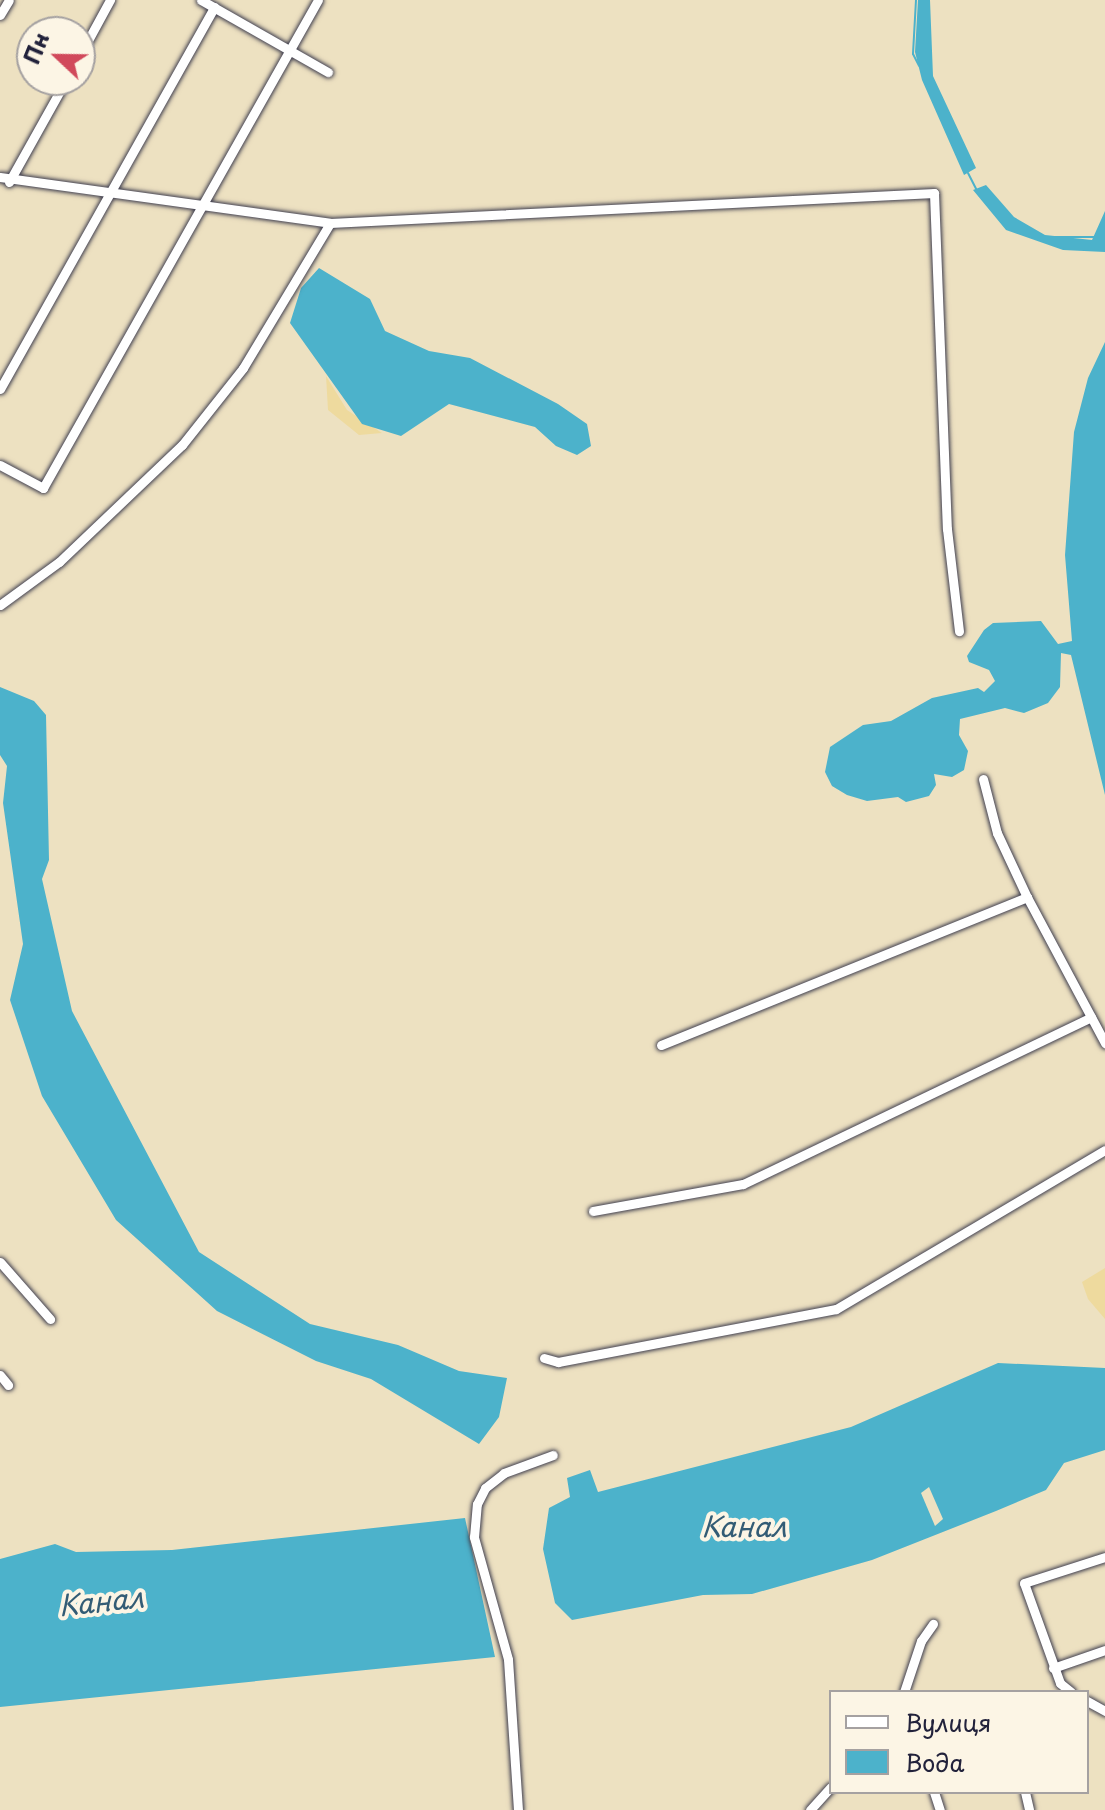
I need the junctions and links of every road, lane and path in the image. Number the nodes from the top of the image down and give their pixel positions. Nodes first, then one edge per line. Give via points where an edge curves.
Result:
1 (9, 0) edge
2 (110, 0) edge
3 (201, 0) edge
4 (318, 0) edge
5 (214, 7) junction
6 (0, 15) edge
7 (96, 26) edge
8 (289, 50) junction
9 (328, 72) dead end
10 (56, 96) edge
11 (4, 180) edge
12 (109, 196) junction
13 (201, 208) junction
14 (330, 223) junction
15 (0, 389) edge
16 (0, 465) edge
17 (0, 605) edge
18 (959, 631) dead end
19 (983, 779) dead end
20 (1027, 897) junction
21 (1091, 1017) junction
22 (1105, 1043) edge
23 (661, 1045) dead end
24 (1105, 1150) edge
25 (593, 1211) dead end
26 (0, 1262) edge
27 (50, 1319) dead end
28 (544, 1358) dead end
29 (0, 1375) edge
30 (8, 1385) dead end
31 (553, 1455) dead end
32 (1105, 1557) edge
33 (933, 1624) dead end
34 (1105, 1650) edge
35 (1053, 1668) junction
36 (905, 1690) edge
37 (1069, 1690) edge
38 (829, 1789) edge
39 (518, 1810) edge
40 (810, 1810) edge

1 - 6 street
2 - 7 street
3 - 5 street
4 - 8 street
5 - 8 street
5 - 12 street
8 - 9 street
8 - 13 street
10 - 11 street
11 - 12 street
12 - 13 street
12 - 15 street
13 - 14 street
13 - 16 street via 43,488
14 - 17 street via 243,368 182,445 59,562
14 - 18 street via 934,193 947,529
19 - 20 street via 997,833
20 - 21 street
20 - 23 street
21 - 22 street
21 - 25 street via 743,1184
24 - 28 street via 836,1309 558,1362
26 - 27 street
29 - 30 street
31 - 39 street via 504,1473 485,1488 477,1504 474,1537 508,1659
32 - 35 street via 1024,1583
33 - 36 street via 921,1641
34 - 35 street
35 - 37 street
38 - 40 street

